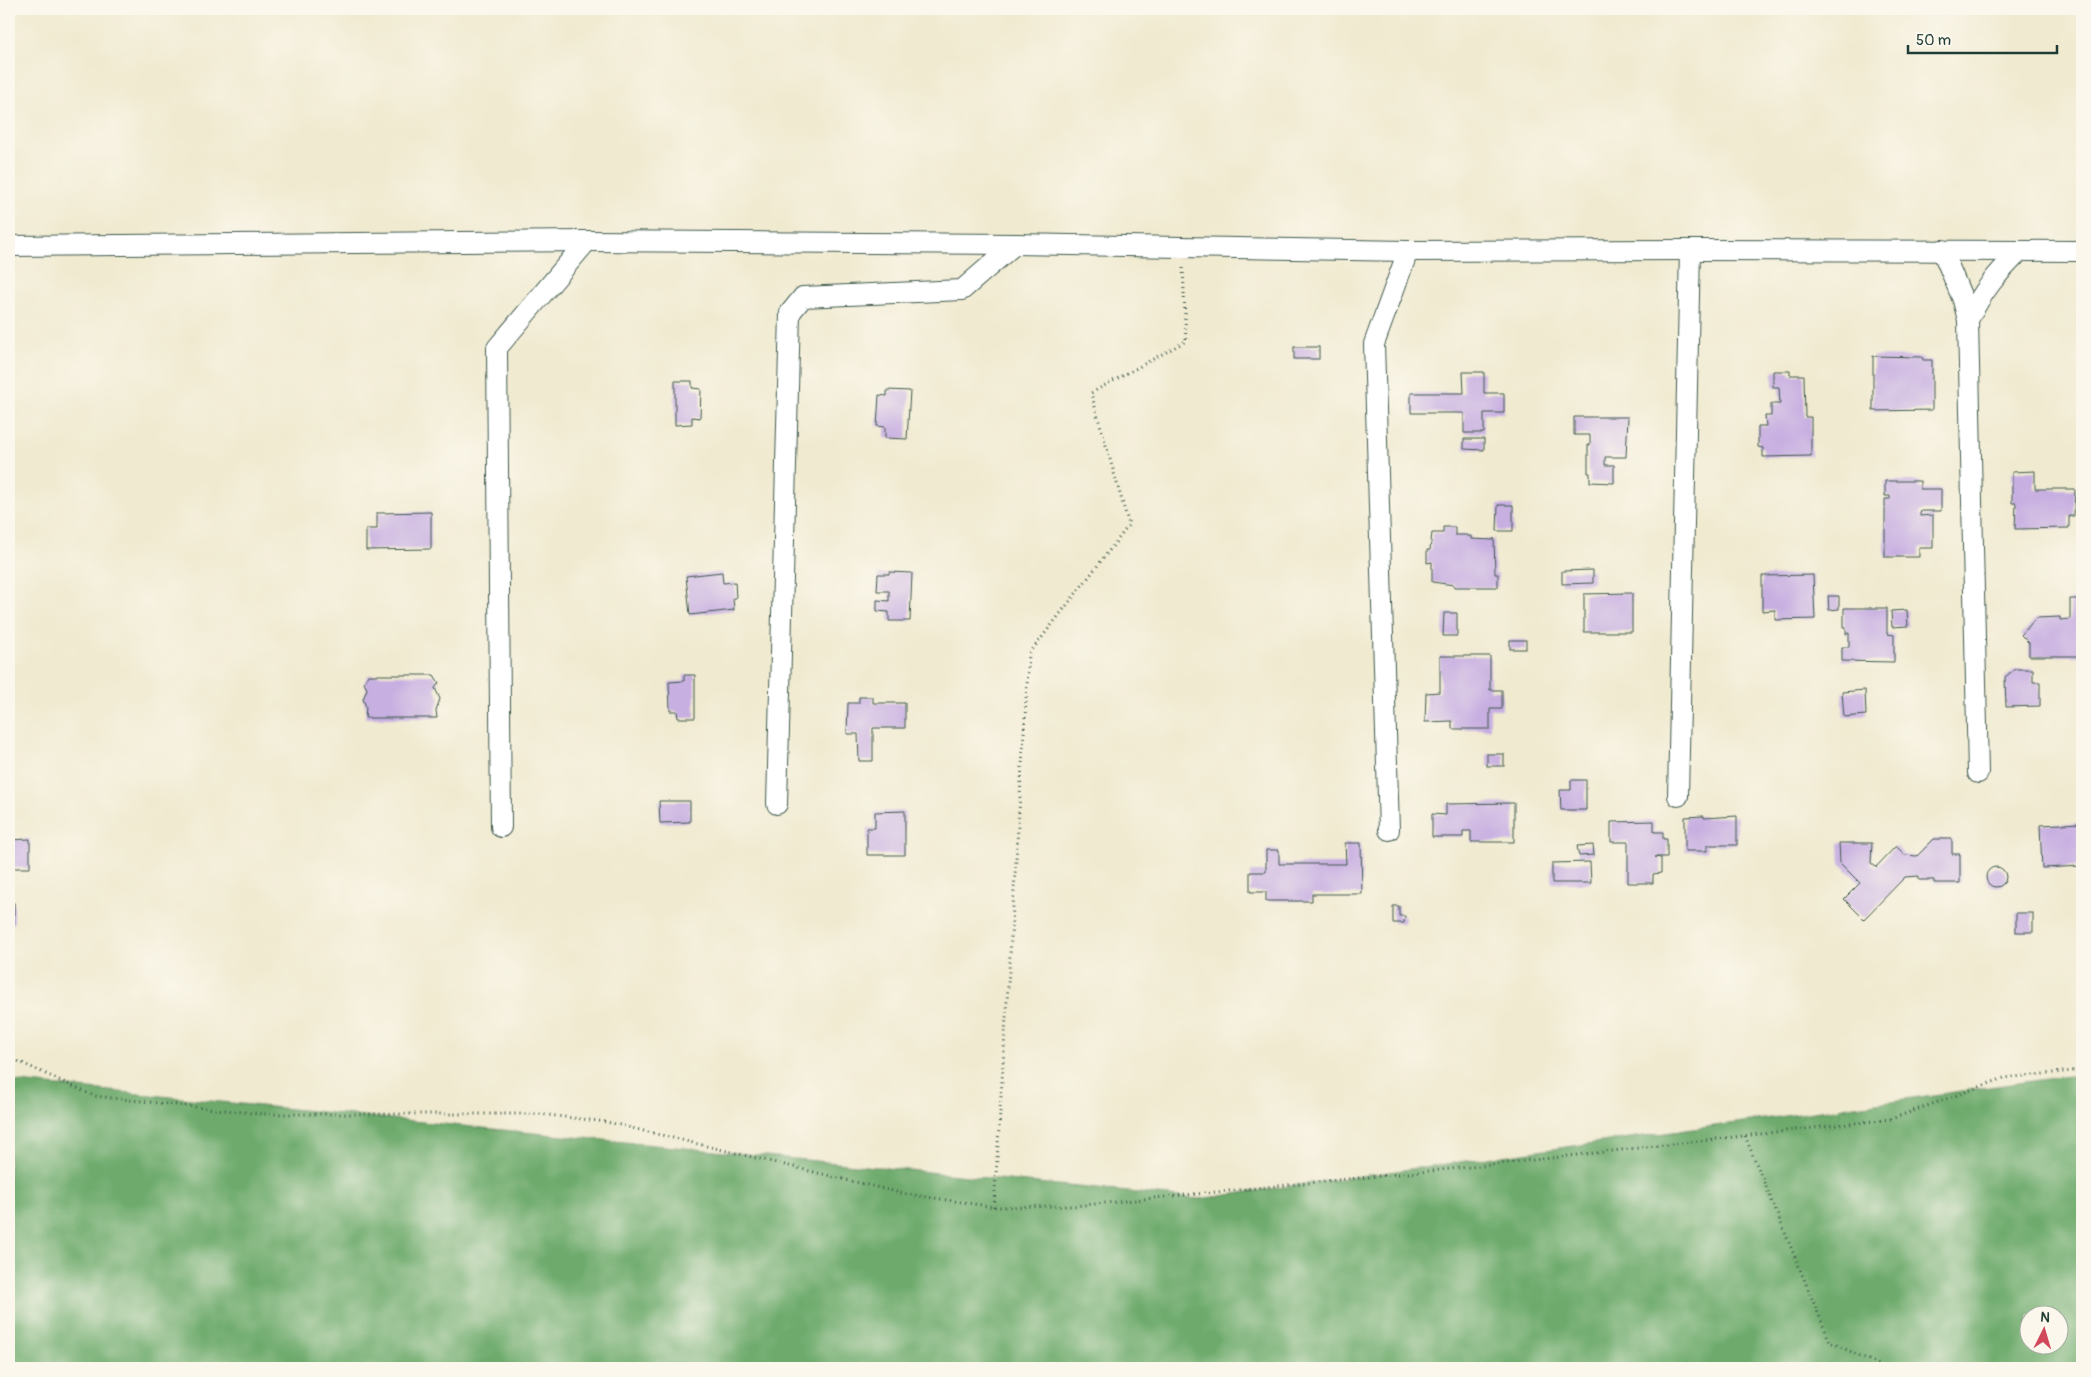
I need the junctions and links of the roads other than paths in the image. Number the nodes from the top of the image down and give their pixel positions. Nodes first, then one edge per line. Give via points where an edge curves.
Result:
1 (587, 241) junction
2 (1015, 244) junction
3 (9, 246) edge
4 (1690, 250) junction
5 (1942, 250) junction
6 (1408, 251) junction
7 (2020, 251) junction
8 (2082, 251) edge
9 (1968, 320) junction
10 (1978, 773) dead end
11 (1678, 796) dead end
12 (777, 804) dead end
13 (501, 828) dead end
14 (1389, 830) dead end

1 - 2 street
1 - 3 street
1 - 13 street via 497,348
2 - 6 street
2 - 12 street via 962,290 803,297 790,313
4 - 5 street
4 - 6 street
4 - 11 street
5 - 7 street
5 - 9 street
6 - 14 street via 1374,344
7 - 8 street
7 - 9 street via 1980,296
9 - 10 street

